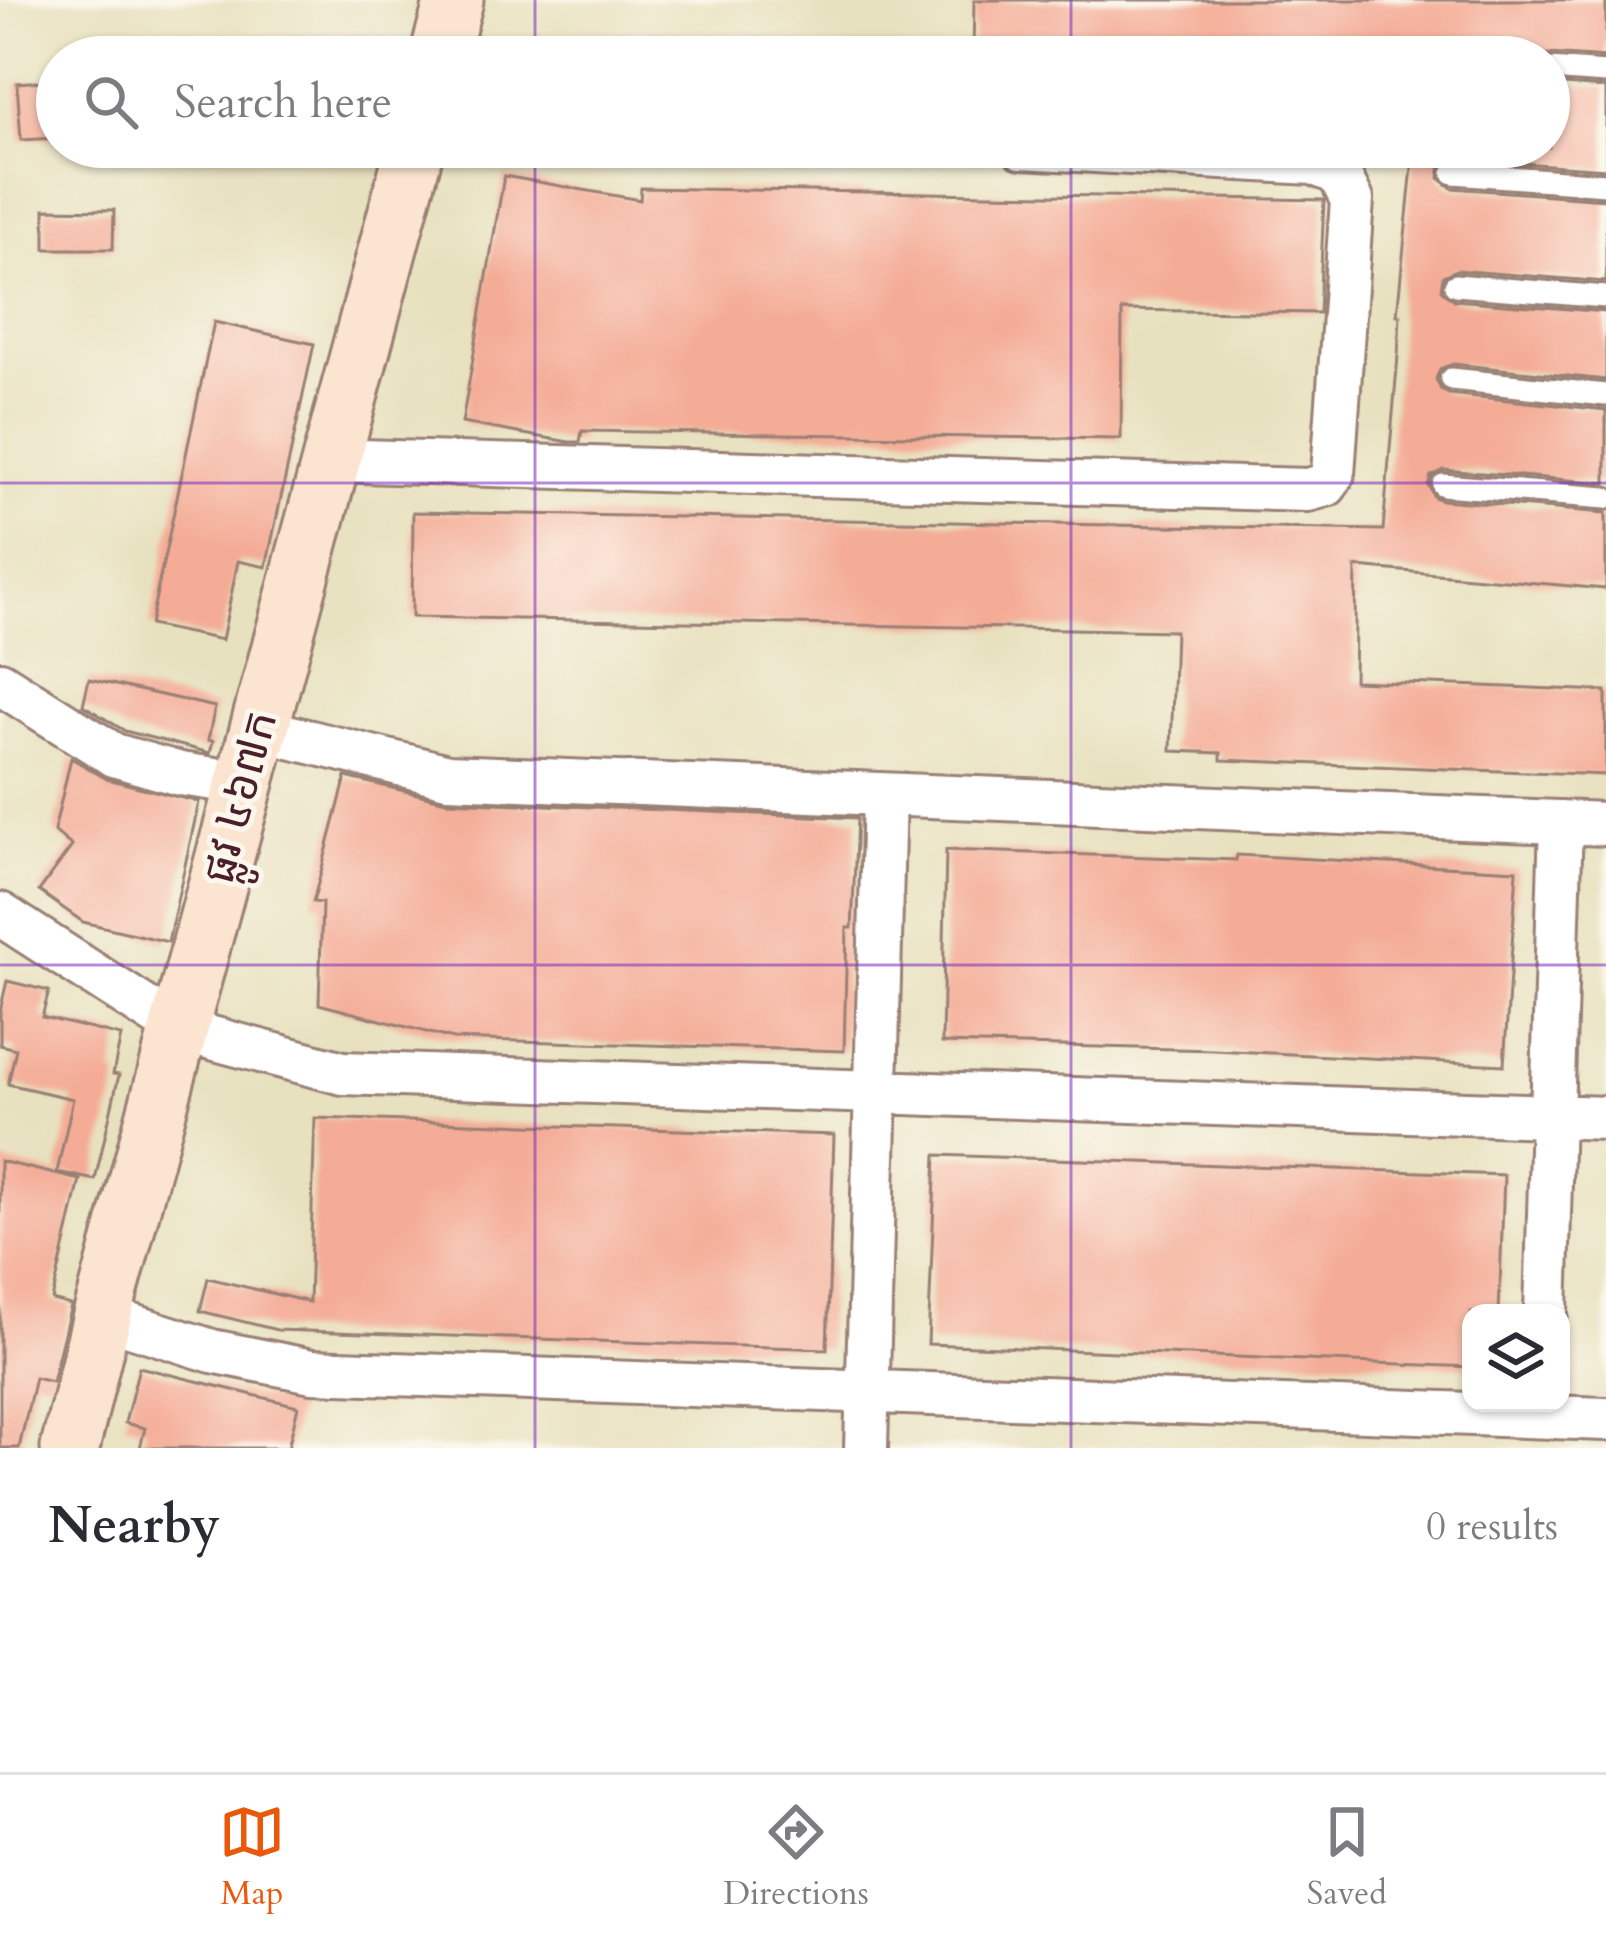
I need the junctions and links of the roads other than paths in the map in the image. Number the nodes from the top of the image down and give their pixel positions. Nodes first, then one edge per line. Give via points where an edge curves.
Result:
1 (454, 0) edge
2 (445, 36) edge
3 (1570, 70) edge
4 (1606, 73) edge
5 (409, 168) edge
6 (1325, 168) edge
7 (1454, 172) dead end
8 (1606, 184) edge
9 (1455, 285) dead end
10 (1606, 297) edge
11 (1451, 379) dead end
12 (1606, 395) edge
13 (329, 460) junction
14 (1443, 485) dead end
15 (1606, 498) edge
16 (0, 682) edge
17 (258, 728) junction
18 (243, 783) junction
19 (884, 796) junction
20 (1562, 822) junction
21 (1606, 824) edge
22 (0, 914) edge
23 (178, 1029) junction
24 (875, 1092) junction
25 (1552, 1116) junction
26 (1606, 1118) edge
27 (1546, 1304) edge
28 (102, 1316) junction
29 (868, 1391) junction
30 (1606, 1419) edge
31 (1542, 1423) edge
32 (70, 1448) edge
33 (866, 1448) edge

1 - 2 street
3 - 4 lane
5 - 13 street, ផ្លូវ ៤៦៧ក
6 - 13 street via 1340,174 1352,200 1333,473 1308,490
7 - 8 lane
9 - 10 lane
11 - 12 lane
13 - 17 street, ផ្លូវ ៤៦៧ក
14 - 15 lane
16 - 18 street via 114,755
17 - 18 street, ផ្លូវ ៤៦៧ក
17 - 19 street via 448,776
18 - 23 street, ផ្លូវ ៤៦៧ក
19 - 20 street
19 - 24 street
20 - 21 street
20 - 25 street
22 - 23 street
23 - 24 street via 343,1073
23 - 28 street, ផ្លូវ ៤៦៧ក
24 - 25 street
24 - 29 street
25 - 26 street
25 - 27 street
28 - 29 street via 312,1371
28 - 32 street, ផ្លូវ ៤៦៧ក
29 - 31 street
29 - 33 street
30 - 31 street

